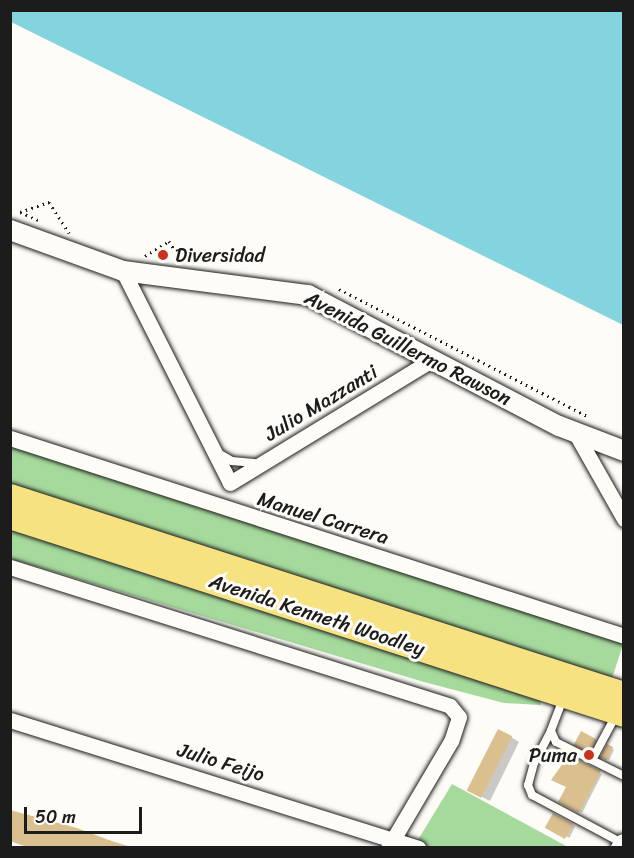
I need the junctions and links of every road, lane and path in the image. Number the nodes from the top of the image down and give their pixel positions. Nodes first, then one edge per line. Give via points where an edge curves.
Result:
1 (49, 225) dead end
2 (59, 229) dead end
3 (10, 230) edge
4 (184, 265) dead end
5 (131, 266) junction
6 (433, 359) junction
7 (576, 434) junction
8 (10, 438) edge
9 (213, 448) junction
10 (624, 451) edge
11 (265, 462) junction
12 (230, 483) junction
13 (10, 496) edge
14 (223, 509) junction
15 (10, 517) edge
16 (624, 519) edge
17 (10, 567) edge
18 (624, 636) edge
19 (565, 695) junction
20 (621, 707) edge
21 (10, 720) edge
22 (551, 731) junction
23 (592, 760) junction
24 (624, 776) edge
25 (391, 843) edge
26 (624, 843) edge
27 (418, 848) edge
28 (621, 848) edge

1 - 2 path via 20,212 49,202 69,233
3 - 5 street, Avenida Guillermo Rawson
4 - 5 path via 169,241
5 - 6 street, Avenida Guillermo Rawson via 308,295
5 - 9 street
6 - 7 street, Avenida Guillermo Rawson
6 - 11 street, Julio Mazzanti
7 - 10 street, Avenida Guillermo Rawson
7 - 16 street
8 - 14 street, Manuel Carrera
9 - 11 lane via 232,461
9 - 12 street
11 - 12 street, Julio Mazzanti
12 - 14 street
13 - 20 main road, Avenida Kenneth Woodley
14 - 18 street, Manuel Carrera
15 - 19 main road, Avenida Kenneth Woodley
17 - 25 street via 438,700 459,717 451,741
19 - 20 main road, Avenida Kenneth Woodley
19 - 22 lane
20 - 23 lane
21 - 25 street, Julio Feijo
22 - 23 lane via 556,742
22 - 26 lane via 534,763 528,785 532,795
23 - 24 lane
25 - 27 street, Julio Feijo
26 - 28 street

